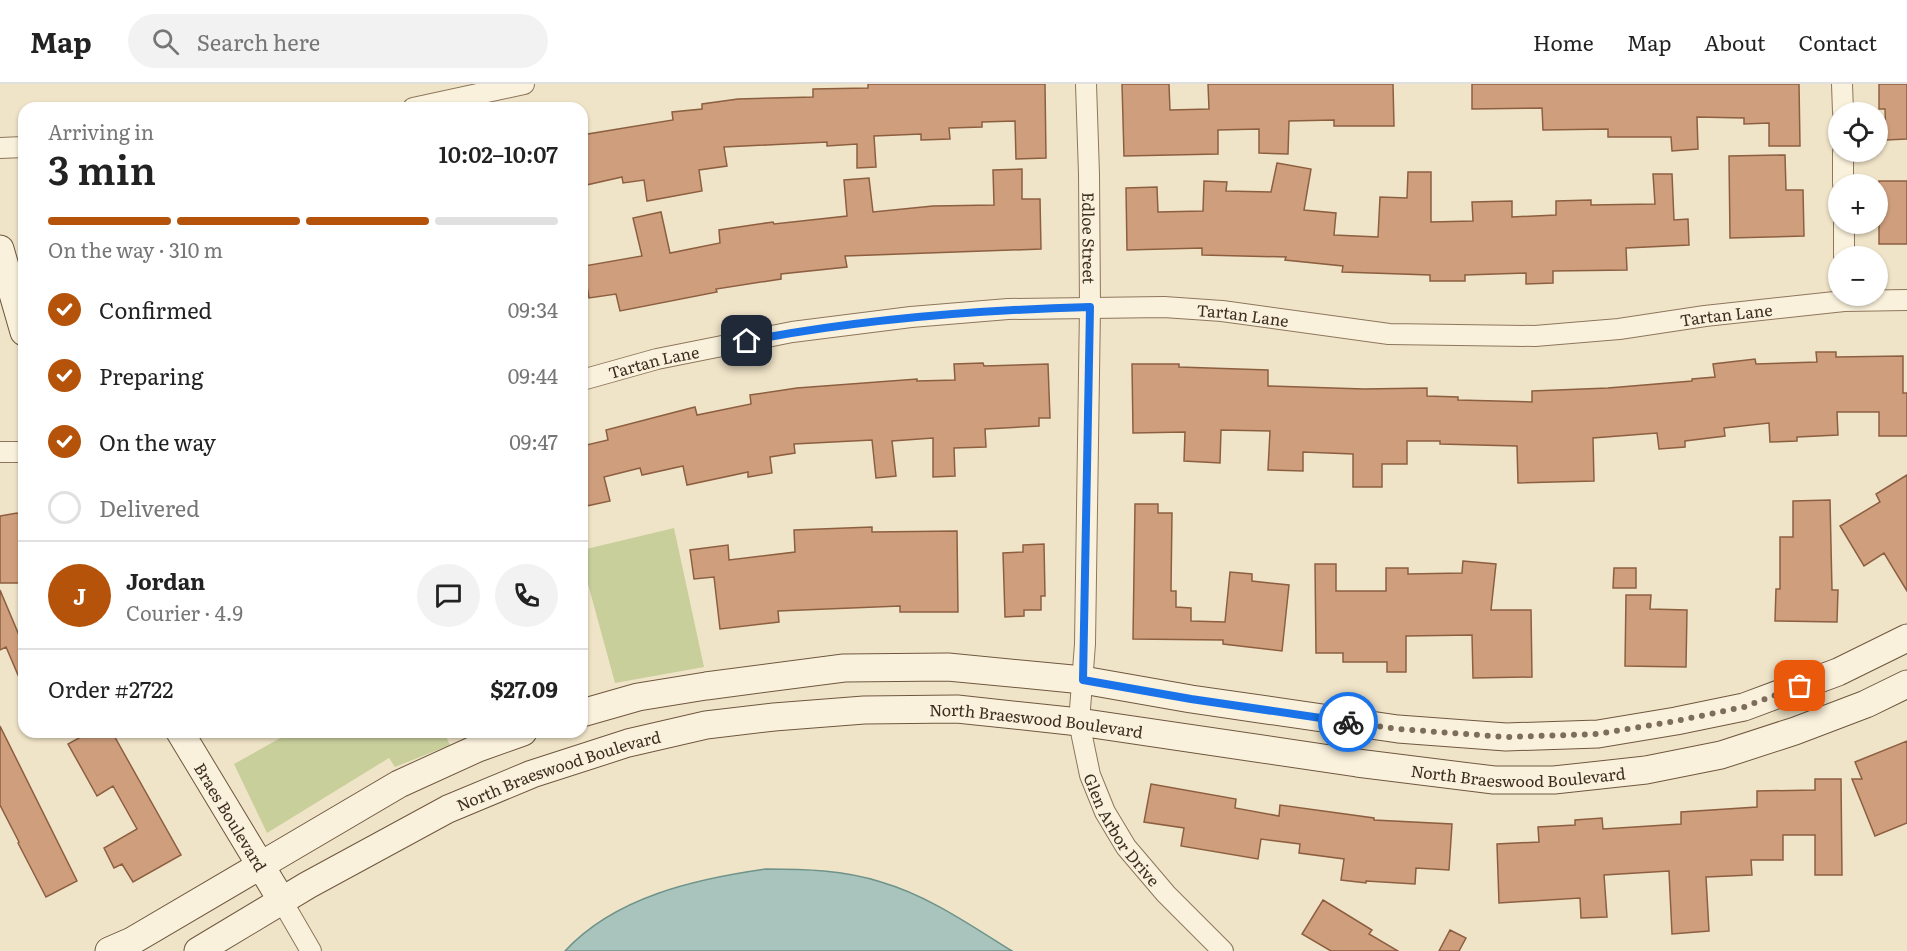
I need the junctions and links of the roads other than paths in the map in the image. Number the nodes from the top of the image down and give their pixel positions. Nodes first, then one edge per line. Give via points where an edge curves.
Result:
1 (524, 84) edge
2 (1086, 84) edge
3 (1842, 84) edge
4 (441, 102) edge
5 (1843, 102) edge
6 (18, 147) edge
7 (0, 148) edge
8 (0, 249) edge
9 (1888, 299) edge
10 (1828, 300) edge
11 (1907, 300) edge
12 (1090, 307) junction
13 (18, 312) edge
14 (588, 378) edge
15 (0, 452) edge
16 (18, 452) edge
17 (1907, 638) edge
18 (1083, 680) junction
19 (1907, 684) edge
20 (706, 686) junction
21 (1737, 708) junction
22 (588, 711) edge
23 (1079, 722) junction
24 (712, 724) junction
25 (184, 738) edge
26 (506, 738) edge
27 (1750, 746) junction
28 (261, 867) junction
29 (282, 901) junction
30 (109, 951) edge
31 (198, 951) edge
32 (311, 951) edge
33 (1223, 951) edge

1 - 4 street
2 - 12 street, Edloe Street
3 - 5 street
6 - 7 street
8 - 13 main road
9 - 11 street, Tartan Lane
10 - 12 street, Tartan Lane via 1619,329 1534,336 1389,334 1222,311
12 - 14 street, Tartan Lane via 911,317 792,332 657,359
12 - 18 street, Edloe Street
15 - 16 street
17 - 21 main road, North Braeswood Boulevard via 1838,672
18 - 20 main road, North Braeswood Boulevard via 948,667 844,668
18 - 21 main road, North Braeswood Boulevard via 1387,728 1506,737 1598,734
18 - 23 street, Glen Arbor Drive
19 - 27 main road, North Braeswood Boulevard via 1866,704
20 - 22 main road, North Braeswood Boulevard
20 - 24 main road
21 - 27 main road
23 - 24 main road, North Braeswood Boulevard via 957,709 864,710
23 - 27 main road, North Braeswood Boulevard via 1494,780 1554,780 1646,770
23 - 33 street, Glen Arbor Drive via 1090,775 1126,847
24 - 29 main road, North Braeswood Boulevard via 628,743 532,774 448,810
25 - 28 main road, Braes Boulevard
26 - 28 main road via 399,784
28 - 29 main road, Braes Boulevard
28 - 30 main road
29 - 31 main road, North Braeswood Boulevard
29 - 32 street

